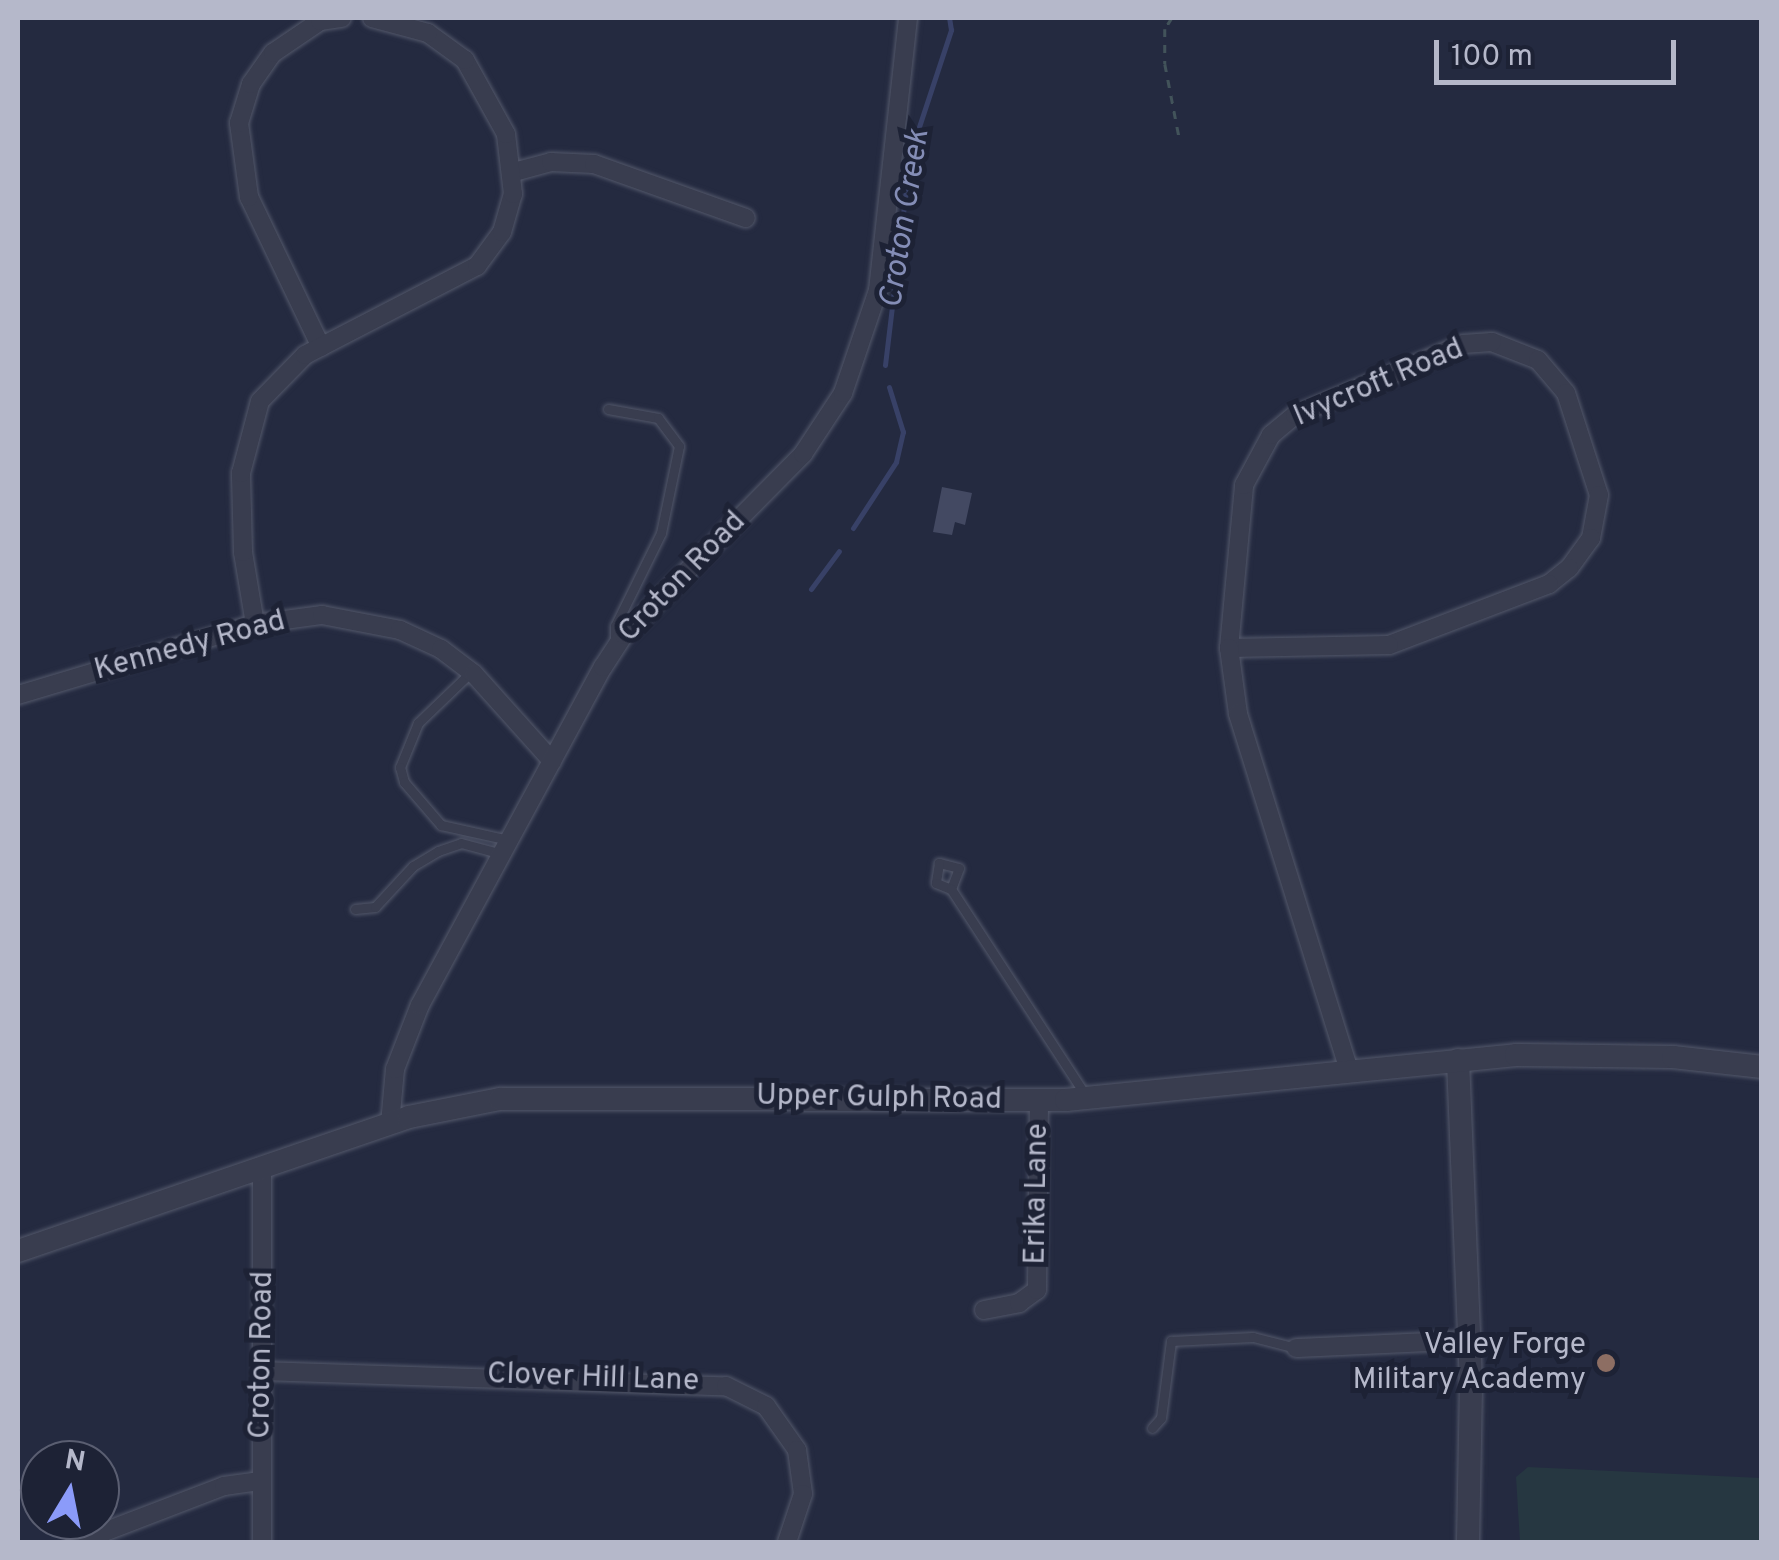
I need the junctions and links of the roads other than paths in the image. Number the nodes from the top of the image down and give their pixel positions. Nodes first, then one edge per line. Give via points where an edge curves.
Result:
1 (342, 18) edge
2 (372, 18) edge
3 (908, 18) edge
4 (514, 172) junction
5 (746, 218) dead end
6 (320, 347) junction
7 (608, 409) dead end
8 (255, 624) junction
9 (616, 648) junction
10 (1229, 648) junction
11 (471, 672) junction
12 (18, 696) edge
13 (552, 761) junction
14 (506, 847) junction
15 (952, 888) dead end
16 (355, 909) dead end
17 (1458, 1060) junction
18 (1762, 1068) edge
19 (1349, 1071) junction
20 (1088, 1098) junction
21 (1039, 1100) junction
22 (390, 1124) junction
23 (262, 1168) junction
24 (18, 1251) edge
25 (984, 1310) dead end
26 (1469, 1340) junction
27 (1296, 1348) joint
28 (263, 1371) junction
29 (1152, 1428) dead end
30 (261, 1481) junction
31 (78, 1542) edge
32 (262, 1542) edge
33 (786, 1542) edge
34 (1468, 1542) edge

1 - 6 street via 320,20 273,53 251,84 238,123 249,196
2 - 4 street via 428,33 465,60 506,134
3 - 9 street, Croton Road via 878,290 843,393 803,454
4 - 5 street via 551,162 594,164
4 - 6 street via 502,232 477,266
6 - 8 street via 272,384 244,444 240,515
7 - 9 lane via 658,418 679,446 660,533 615,626
8 - 11 street, Kennedy Road via 322,615 361,620 400,630
8 - 12 street, Kennedy Road
9 - 13 street, Croton Road
10 - 10 street, Ivycroft Road via 1244,485 1258,451 1285,422 1468,343 1514,347 1548,368 1566,393 1598,495 1591,538 1569,568 1548,584 1389,644
10 - 19 street, Ivycroft Road via 1238,714
11 - 13 street, Kennedy Road
11 - 14 lane via 418,723 400,767 404,782 442,824
13 - 14 street, Croton Road
14 - 16 lane via 460,843 438,852 413,866 375,907
14 - 22 street, Croton Road via 406,1039 394,1070
15 - 20 lane
17 - 18 street, Upper Gulph Road via 1594,1053
17 - 19 street, Upper Gulph Road
17 - 26 street
19 - 20 street, Upper Gulph Road
20 - 21 street, Upper Gulph Road
21 - 22 street, Upper Gulph Road via 549,1096 451,1107
21 - 25 street, Erika Lane via 1036,1290
22 - 23 street, Upper Gulph Road
23 - 24 street, Upper Gulph Road
23 - 28 street, Croton Road
26 - 27 street
26 - 34 street
27 - 29 lane via 1253,1336 1170,1341 1161,1418
28 - 30 street, Croton Road
28 - 33 street, Clover Hill Lane via 726,1386 766,1406 797,1450 803,1494
30 - 31 street via 224,1486
30 - 32 street, Croton Road

